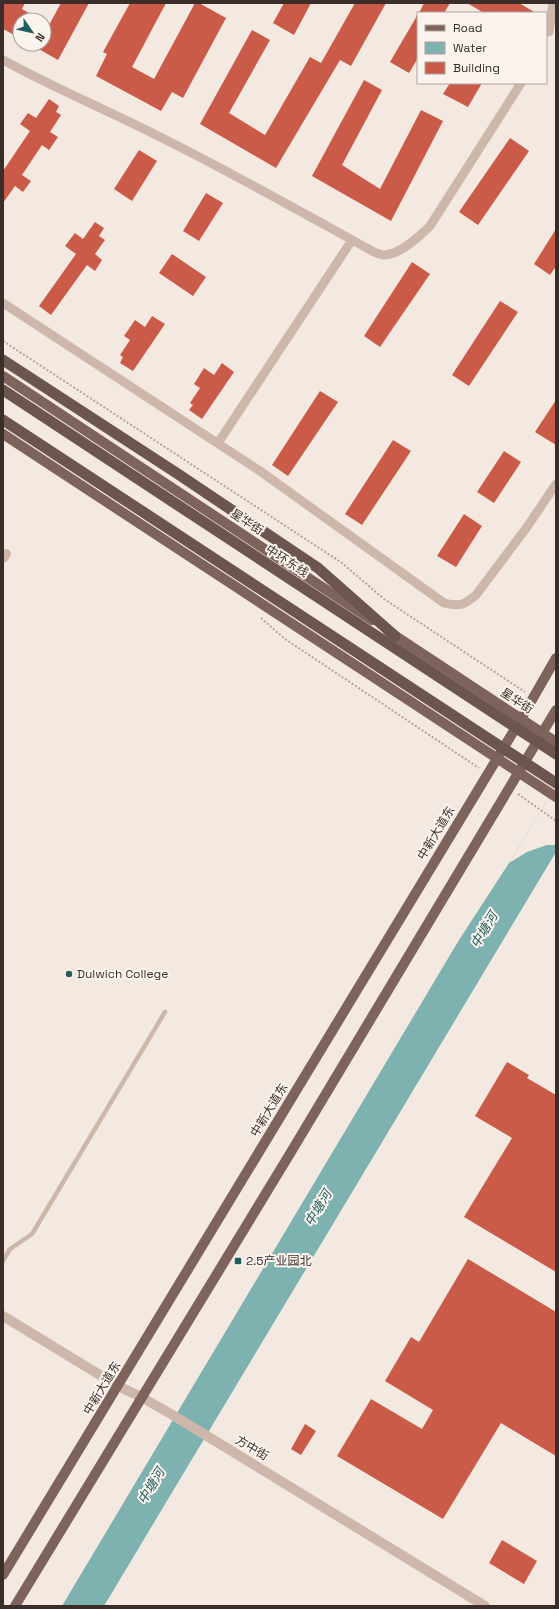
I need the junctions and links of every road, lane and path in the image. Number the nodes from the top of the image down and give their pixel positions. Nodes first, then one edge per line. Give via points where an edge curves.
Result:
1 (553, 3) edge
2 (550, 32) edge
3 (3, 60) edge
4 (520, 84) edge
5 (352, 240) junction
6 (3, 303) edge
7 (3, 341) edge
8 (3, 360) edge
9 (3, 376) edge
10 (3, 390) edge
11 (3, 420) edge
12 (3, 434) edge
13 (218, 443) junction
14 (556, 484) edge
15 (258, 616) dead end
16 (396, 636) junction
17 (556, 658) edge
18 (533, 698) junction
19 (556, 710) edge
20 (520, 719) junction
21 (542, 733) junction
22 (556, 742) edge
23 (556, 754) edge
24 (497, 758) junction
25 (488, 773) junction
26 (519, 773) junction
27 (510, 789) junction
28 (554, 791) edge
29 (556, 821) edge
30 (165, 1012) dead end
31 (3, 1262) edge
32 (3, 1316) edge
33 (118, 1386) junction
34 (141, 1397) junction
35 (3, 1575) edge
36 (15, 1606) edge
37 (485, 1606) edge

1 - 2 street
3 - 5 street via 46,84 160,137
4 - 5 street via 430,226 421,236 393,254 383,255
5 - 13 street
6 - 13 street
7 - 18 path via 342,563 384,600
8 - 16 highway via 318,568
9 - 16 main road, 星华街
10 - 23 highway, 中环东线, bridge
11 - 28 highway, bridge
12 - 24 main road
13 - 14 street via 444,603 456,606 465,604 476,595
15 - 25 path via 285,639
16 - 20 main road, 星华街
17 - 18 main road, 中新大道东
18 - 20 main road, 中新大道东
19 - 21 main road
20 - 21 main road, 星华街
20 - 24 main road, 中新大道东
21 - 22 main road, 星华街
21 - 26 main road
24 - 25 main road, 中新大道东
24 - 26 main road
25 - 33 main road, 中新大道东
26 - 27 main road
26 - 28 main road
27 - 29 path
27 - 34 main road
30 - 31 lane via 32,1234 10,1249
32 - 33 street, 方中街
33 - 34 street, 方中街
33 - 35 main road, 中新大道东
34 - 36 main road
34 - 37 street, 方中街

